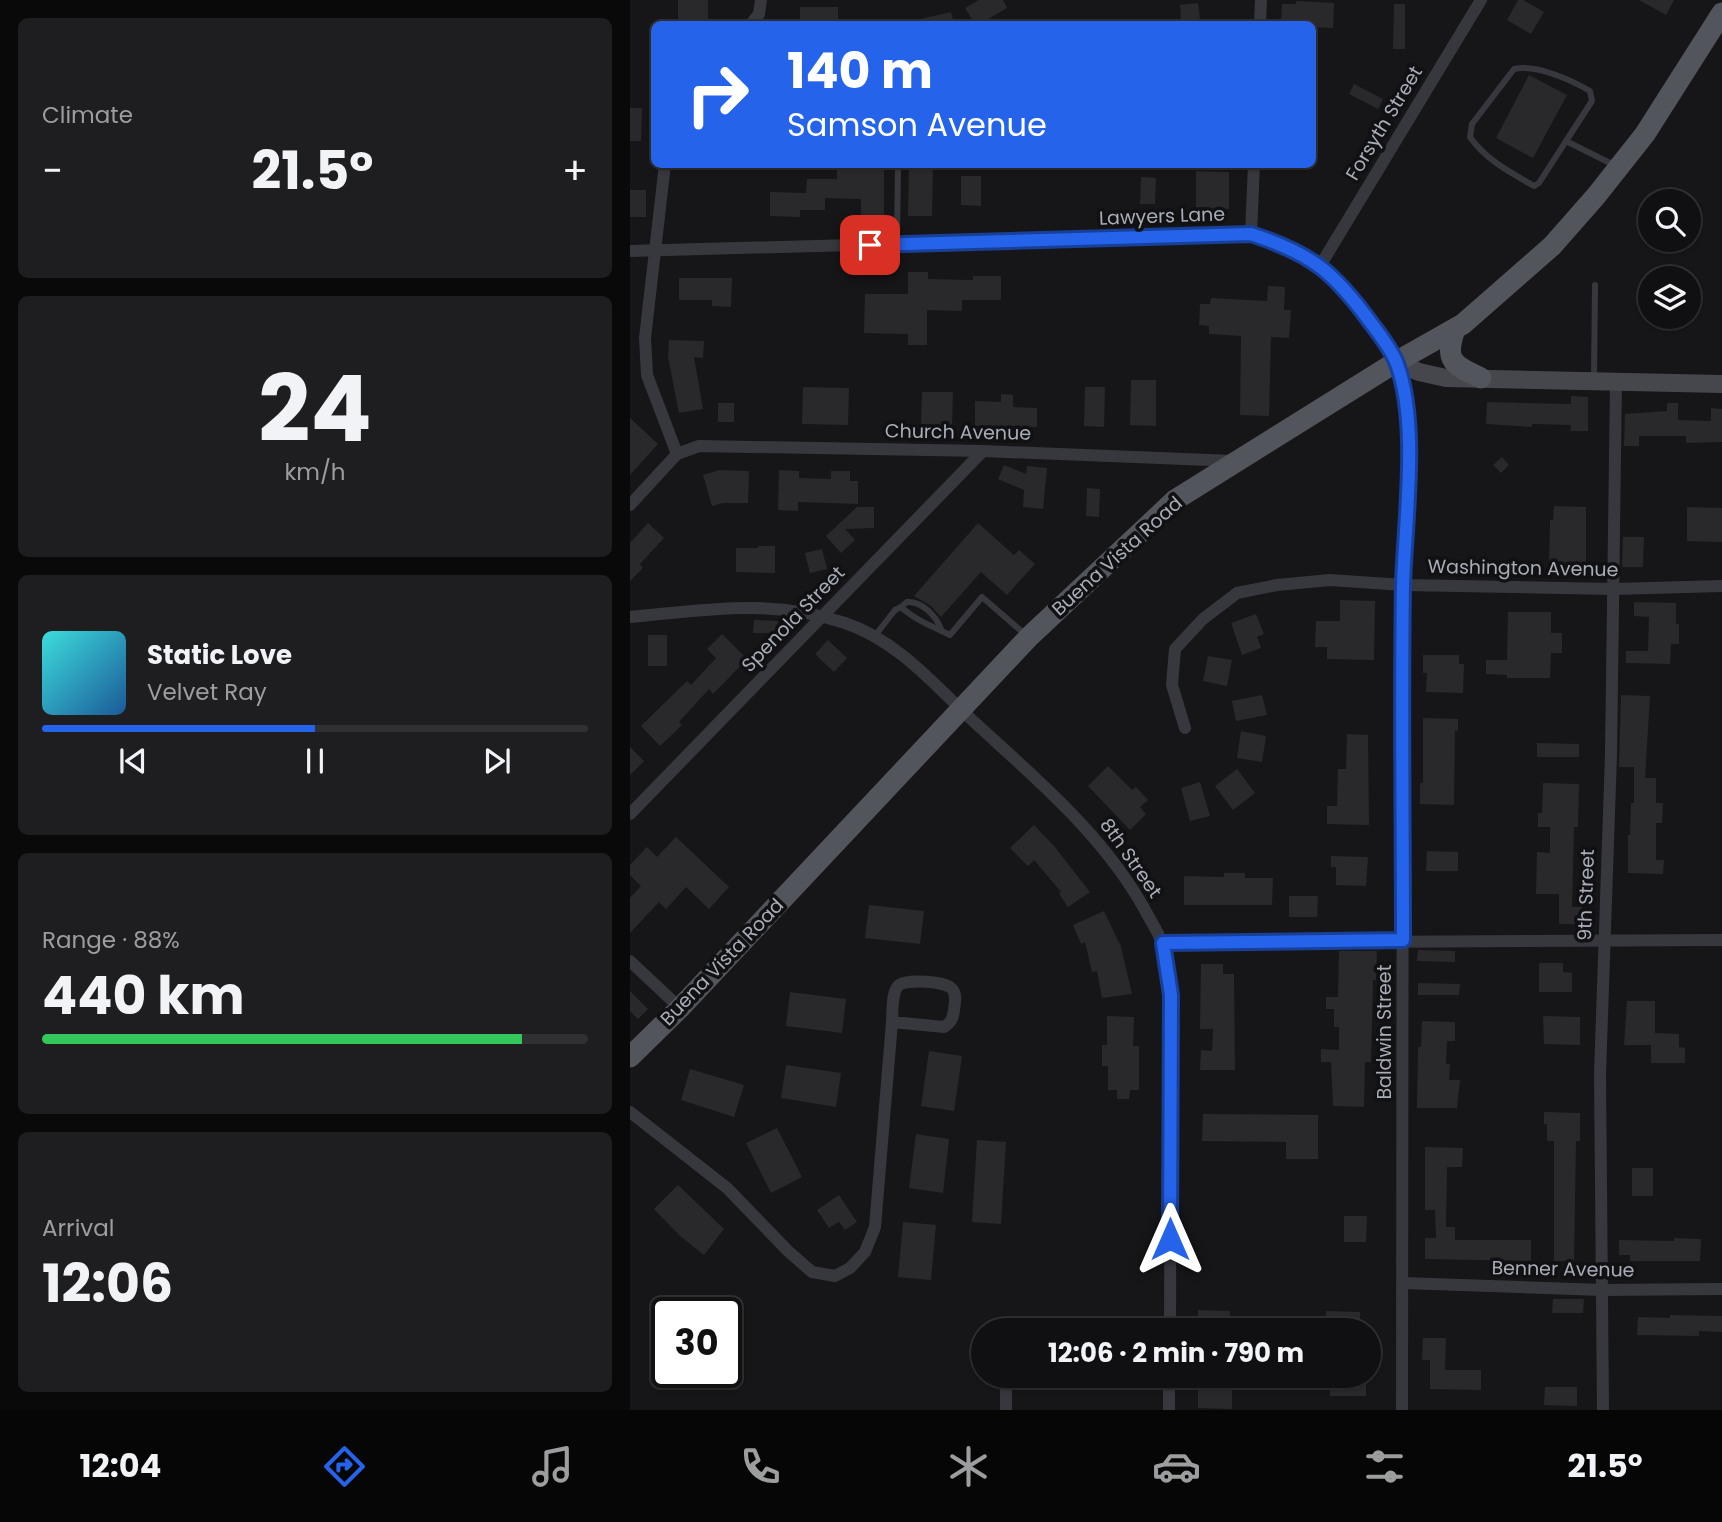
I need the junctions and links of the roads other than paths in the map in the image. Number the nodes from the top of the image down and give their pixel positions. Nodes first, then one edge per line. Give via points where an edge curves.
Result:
1 (761, 0) edge
2 (1261, 0) edge
3 (1481, 0) edge
4 (1722, 13) edge
5 (753, 21) edge
6 (1260, 21) edge
7 (1566, 141) junction
8 (665, 168) edge
9 (898, 168) edge
10 (1254, 168) edge
11 (1619, 168) junction
12 (1251, 234) junction
13 (897, 245) junction
14 (630, 251) edge
15 (655, 252) junction
16 (1320, 265) junction
17 (1595, 285) dead end
18 (1455, 329) junction
19 (1396, 362) junction
20 (1481, 378) junction
21 (1594, 381) junction
22 (1616, 381) junction
23 (1722, 384) edge
24 (983, 451) junction
25 (677, 454) junction
26 (1238, 461) junction
27 (630, 505) edge
28 (1403, 585) junction
29 (1722, 586) edge
30 (1614, 589) junction
31 (901, 607) junction
32 (822, 616) junction
33 (630, 617) edge
34 (941, 629) junction
35 (874, 636) junction
36 (1029, 637) junction
37 (960, 709) junction
38 (1185, 728) dead end
39 (630, 814) edge
40 (1403, 940) junction
41 (1603, 940) junction
42 (1722, 940) edge
43 (1163, 943) junction
44 (630, 961) edge
45 (680, 1008) junction
46 (892, 1022) junction
47 (630, 1057) edge
48 (630, 1112) edge
49 (1403, 1283) junction
50 (1722, 1289) edge
51 (1602, 1290) junction
52 (1170, 1318) edge
53 (1006, 1388) edge
54 (1169, 1388) edge
55 (1006, 1410) edge
56 (1169, 1410) edge
57 (1402, 1410) edge
58 (1603, 1410) edge

1 - 5 street
2 - 6 street
3 - 16 street, Forsyth Street
4 - 11 main road, Buena Vista Road
7 - 7 lane via 1534,186 1493,161 1470,137 1472,124 1514,69 1523,67 1571,80 1590,92 1592,101
7 - 11 lane
8 - 15 street
9 - 13 lane
10 - 12 street
11 - 18 main road, Buena Vista Road via 1552,246
12 - 13 street, Lawyers Lane
12 - 16 street, Lawyers Lane via 1289,246
13 - 15 street, Lawyers Lane
14 - 15 street, Lawyers Lane
15 - 25 street via 645,338 647,375
16 - 19 street, Lawyers Lane via 1349,292
17 - 21 lane
18 - 19 main road, Buena Vista Road
18 - 20 main road via 1450,355 1455,366
19 - 20 street via 1446,378
19 - 26 main road, Buena Vista Road
19 - 28 street, Baldwin Street via 1409,438
20 - 21 street
21 - 22 street
22 - 23 street
22 - 30 street, 9th Street
24 - 25 street, Church Avenue via 699,446
24 - 26 street, Church Avenue
24 - 32 street, Spenola Street
25 - 27 street
26 - 36 main road, Buena Vista Road via 1175,500
28 - 30 street, Washington Avenue
28 - 38 street, Washington Avenue via 1330,580 1237,593 1203,618 1175,649 1172,685
28 - 40 street, Baldwin Street
29 - 30 street, Washington Avenue
30 - 41 street, 9th Street
31 - 34 lane
31 - 34 lane via 907,602 919,604
31 - 35 lane
32 - 33 street, 8th Street via 774,607 743,607
32 - 35 street, 8th Street
32 - 39 street, Spenola Street
34 - 36 lane via 950,635 954,632 982,597
35 - 37 street, 8th Street via 902,654
36 - 37 main road, Buena Vista Road
37 - 43 street, 8th Street via 1086,827 1132,886
37 - 45 main road, Buena Vista Road
40 - 41 street
40 - 43 street
40 - 49 street, Baldwin Street
41 - 42 street
41 - 51 street, 9th Street
43 - 52 street, 8th Street via 1171,995
44 - 45 street
45 - 47 main road, Buena Vista Road
46 - 46 street via 899,985 908,981 947,984 953,990 953,1017 944,1027
46 - 48 street via 875,1227 865,1252 835,1276 812,1272 727,1188
49 - 51 street, Benner Avenue
49 - 57 street, Baldwin Street
50 - 51 street, Benner Avenue
51 - 58 street, 9th Street
53 - 55 street
54 - 56 street

